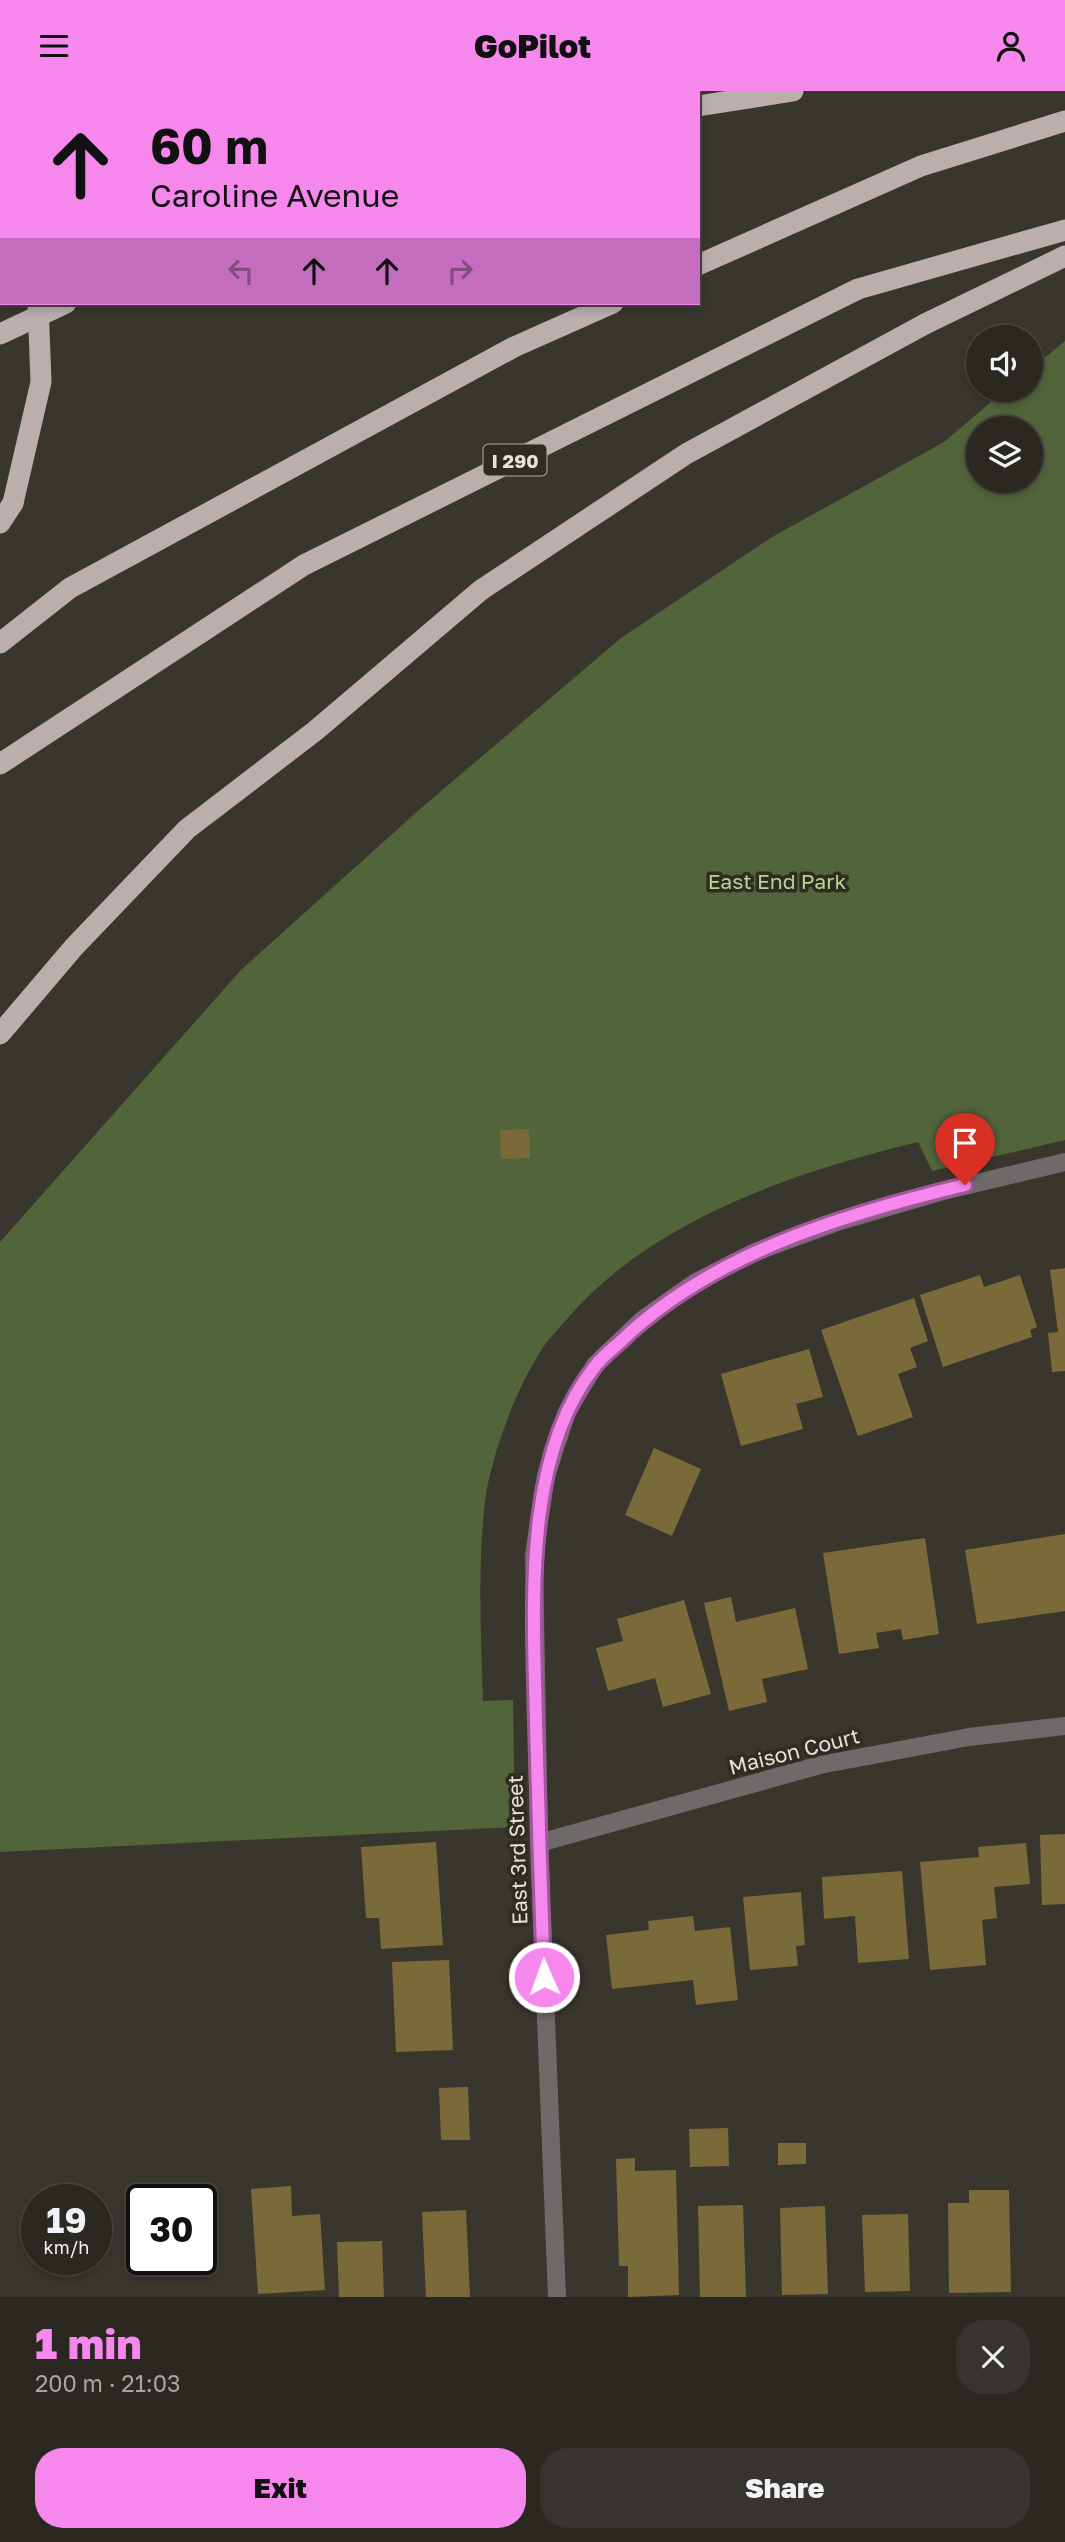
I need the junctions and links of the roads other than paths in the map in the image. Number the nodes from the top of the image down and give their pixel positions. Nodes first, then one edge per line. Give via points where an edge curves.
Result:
1 (793, 91) edge
2 (700, 106) edge
3 (1065, 121) edge
4 (1065, 229) edge
5 (1065, 256) edge
6 (700, 264) edge
7 (38, 305) edge
8 (62, 305) edge
9 (608, 305) edge
10 (0, 334) edge
11 (0, 523) edge
12 (0, 643) edge
13 (0, 764) edge
14 (0, 1034) edge
15 (1065, 1162) edge
16 (1065, 1726) edge
17 (539, 1843) junction
18 (557, 2297) edge

1 - 2 highway
3 - 6 highway via 921,166
4 - 13 highway, I 290 via 858,289 329,553
5 - 14 highway via 925,324 686,454 481,590 315,730 187,829 74,947
7 - 11 highway, bridge via 41,382 13,503
8 - 10 highway
9 - 12 highway via 514,347 70,588
15 - 17 street, East 3rd Street via 943,1191 767,1248 694,1283 643,1319 596,1365 567,1412 554,1450 534,1555
16 - 17 street, Maison Court via 969,1737 820,1765
17 - 18 street, East 3rd Street

